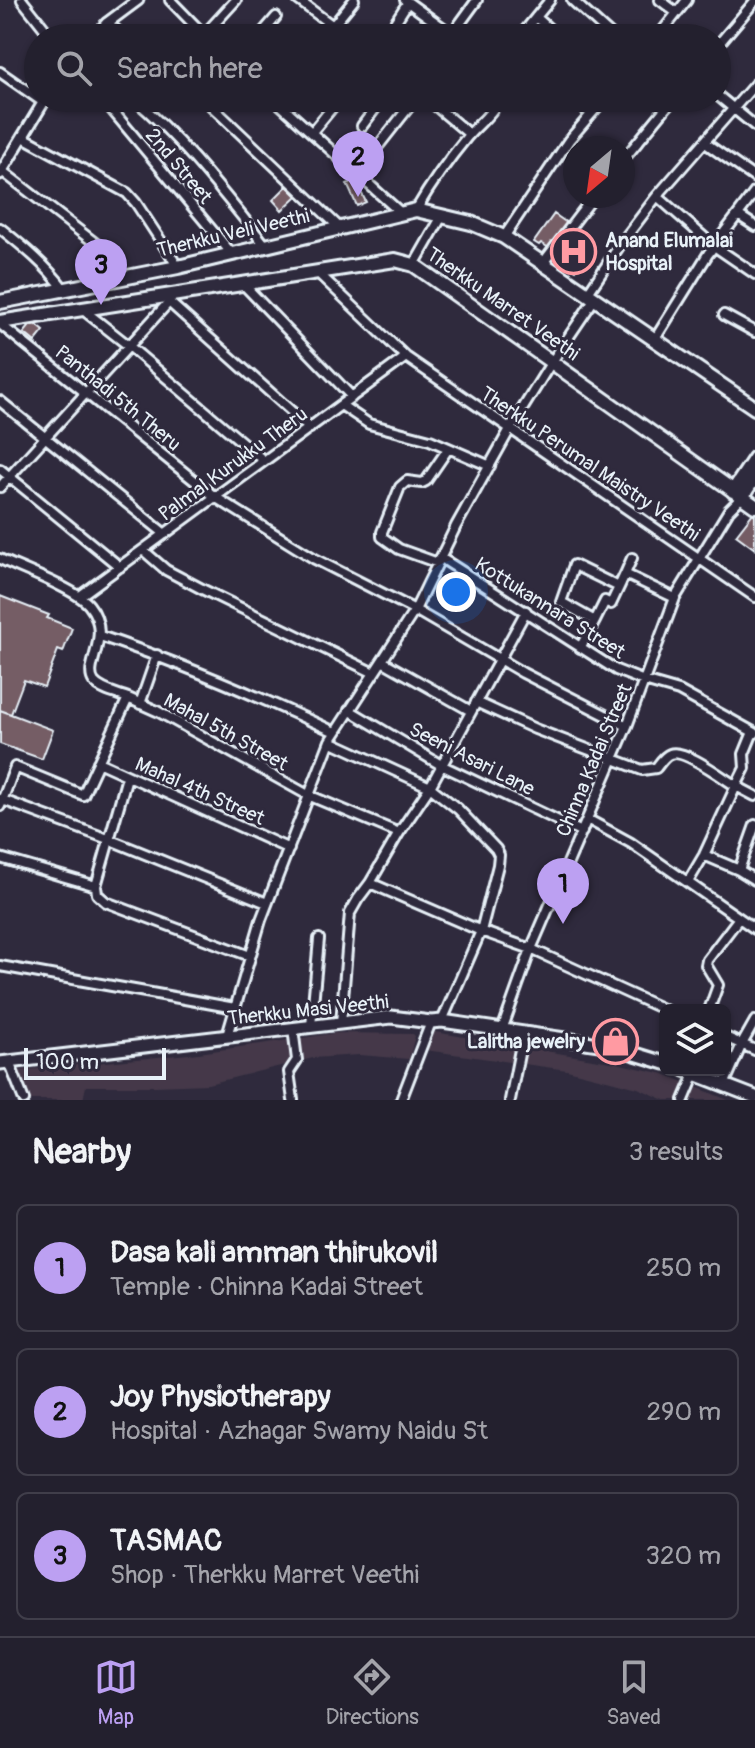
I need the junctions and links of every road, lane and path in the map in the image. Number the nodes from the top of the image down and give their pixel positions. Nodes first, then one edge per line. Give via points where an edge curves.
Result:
1 (22, 0) edge
2 (138, 0) edge
3 (170, 0) edge
4 (236, 0) edge
5 (298, 0) edge
6 (354, 0) edge
7 (477, 0) edge
8 (550, 0) edge
9 (572, 0) edge
10 (660, 0) edge
11 (687, 0) edge
12 (406, 1) edge
13 (755, 1) edge
14 (123, 4) edge
15 (677, 13) junction
16 (276, 17) dead end
17 (536, 17) junction
18 (107, 23) edge
19 (41, 24) edge
20 (193, 24) edge
21 (215, 24) edge
22 (270, 24) edge
23 (330, 24) edge
24 (335, 24) edge
25 (393, 24) edge
26 (436, 24) edge
27 (461, 24) edge
28 (530, 24) edge
29 (544, 24) edge
30 (599, 24) edge
31 (668, 24) edge
32 (731, 29) edge
33 (0, 72) edge
34 (755, 84) edge
35 (24, 87) edge
36 (733, 109) junction
37 (731, 111) edge
38 (37, 112) edge
39 (114, 112) edge
40 (149, 112) edge
41 (218, 112) edge
42 (289, 112) edge
43 (328, 112) edge
44 (372, 112) edge
45 (405, 112) edge
46 (443, 112) edge
47 (491, 112) edge
48 (589, 112) edge
49 (662, 112) edge
50 (730, 112) edge
51 (591, 114) joint
52 (362, 126) dead end
53 (755, 126) edge
54 (312, 132) junction
55 (469, 134) junction
56 (23, 137) junction
57 (704, 142) junction
58 (635, 145) edge
59 (1, 172) edge
60 (357, 173) junction
61 (755, 178) edge
62 (755, 192) edge
63 (657, 196) junction
64 (585, 208) edge
65 (416, 210) junction
66 (402, 214) junction
67 (738, 215) junction
68 (442, 216) junction
69 (755, 226) edge
70 (0, 228) edge
71 (340, 228) junction
72 (504, 237) junction
73 (266, 246) junction
74 (714, 246) junction
75 (232, 254) junction
76 (543, 263) junction
77 (414, 265) junction
78 (178, 267) junction
79 (317, 272) junction
80 (755, 274) edge
81 (114, 280) junction
82 (243, 284) junction
83 (64, 289) junction
84 (591, 295) junction
85 (168, 299) junction
86 (0, 302) edge
87 (82, 309) junction
88 (724, 315) dead end
89 (0, 323) edge
90 (755, 332) edge
91 (655, 339) junction
92 (129, 346) junction
93 (406, 357) junction
94 (551, 363) junction
95 (86, 392) junction
96 (352, 397) junction
97 (0, 401) edge
98 (341, 405) junction
99 (755, 408) edge
100 (310, 428) junction
101 (510, 429) junction
102 (46, 437) junction
103 (448, 449) junction
104 (755, 458) edge
105 (264, 461) junction
106 (490, 466) junction
107 (0, 469) edge
108 (9, 477) junction
109 (755, 477) edge
110 (0, 487) edge
111 (738, 494) junction
112 (215, 497) junction
113 (755, 506) edge
114 (165, 534) junction
115 (143, 550) junction
116 (632, 558) dead end
117 (700, 558) junction
118 (0, 559) edge
119 (439, 560) junction
120 (120, 567) junction
121 (625, 574) junction
122 (619, 587) junction
123 (80, 596) junction
124 (755, 597) edge
125 (675, 598) junction
126 (415, 610) junction
127 (526, 611) junction
128 (595, 621) junction
129 (100, 636) junction
130 (580, 648) junction
131 (157, 655) junction
132 (500, 660) junction
133 (382, 661) junction
134 (374, 673) junction
135 (644, 681) junction
136 (128, 698) junction
137 (476, 702) junction
138 (140, 704) junction
139 (349, 710) junction
140 (471, 711) junction
141 (627, 726) junction
142 (335, 732) junction
143 (754, 732) edge
144 (330, 741) junction
145 (613, 757) junction
146 (98, 762) junction
147 (441, 765) junction
148 (127, 777) junction
149 (736, 786) junction
150 (430, 787) junction
151 (308, 795) junction
152 (755, 796) edge
153 (1, 802) edge
154 (587, 819) junction
155 (755, 825) edge
156 (582, 832) junction
157 (399, 833) junction
158 (108, 839) junction
159 (289, 849) junction
160 (704, 855) junction
161 (0, 858) edge
162 (739, 870) junction
163 (755, 880) edge
164 (688, 882) junction
165 (370, 883) junction
166 (96, 886) junction
167 (267, 903) junction
168 (739, 918) junction
169 (755, 929) edge
170 (481, 931) junction
171 (319, 939) dead end
172 (531, 949) junction
173 (250, 956) junction
174 (0, 966) edge
175 (711, 1004) edge
176 (659, 1007) edge
177 (235, 1008) junction
178 (755, 1021) edge
179 (437, 1022) junction
180 (341, 1023) junction
181 (311, 1026) junction
182 (293, 1028) junction
183 (502, 1030) junction
184 (523, 1034) junction
185 (227, 1036) junction
186 (731, 1039) edge
187 (742, 1044) junction
188 (755, 1050) edge
189 (659, 1061) edge
190 (4, 1062) edge
191 (689, 1076) edge
192 (700, 1076) edge
193 (724, 1085) junction
194 (755, 1097) edge
195 (24, 1100) edge
196 (293, 1100) edge
197 (401, 1100) edge
198 (510, 1100) edge
199 (684, 1100) edge

1 - 19 street
2 - 14 street
3 - 20 street
4 - 21 street
5 - 23 street
6 - 24 street
7 - 27 street
8 - 17 street
9 - 30 street
10 - 15 street
11 - 15 street
12 - 25 street
12 - 26 street
13 - 32 street
14 - 18 street
15 - 31 street
16 - 22 street
17 - 28 street
17 - 29 street
33 - 35 street
34 - 36 street
36 - 37 street
36 - 53 street
38 - 56 street
39 - 75 street, 2nd Street
40 - 73 street via 205,170
41 - 71 street
42 - 54 street
43 - 54 street
44 - 52 street
45 - 60 street
46 - 55 street
47 - 55 street
48 - 51 street
49 - 58 street
50 - 57 street
51 - 72 street
54 - 60 street
55 - 65 street
56 - 59 street
56 - 78 street via 127,193
57 - 61 street
57 - 63 street
59 - 81 street via 99,246
60 - 66 street
62 - 67 street
63 - 74 street
63 - 84 street
64 - 76 street
65 - 66 main road, Therkku Veli Veethi
65 - 68 main road, Therkku Veli Veethi
66 - 71 main road, Therkku Veli Veethi
67 - 69 street
67 - 74 street
68 - 72 main road, Therkku Veli Veethi
68 - 77 street
70 - 83 street
71 - 73 main road, Therkku Veli Veethi
72 - 76 main road, Therkku Veli Veethi
73 - 75 main road, Therkku Veli Veethi
74 - 80 street
74 - 91 street
75 - 78 main road, Therkku Veli Veethi
76 - 84 main road, Therkku Veli Veethi
77 - 79 main road, Therkku Marret Veethi via 395,260
77 - 94 main road, Therkku Marret Veethi
78 - 81 main road, Therkku Veli Veethi
79 - 82 main road, Therkku Marret Veethi
79 - 93 street, Therkku Perumal Maistry Veethi
81 - 83 main road, Therkku Veli Veethi
82 - 85 main road, Therkku Marret Veethi
82 - 96 street
83 - 86 main road, Therkku Veli Veethi
84 - 91 main road, Therkku Veli Veethi
84 - 94 street
85 - 87 main road, Therkku Marret Veethi
85 - 92 street
85 - 100 street
87 - 89 main road, Therkku Marret Veethi
87 - 92 street
88 - 90 street
89 - 95 street, Panthadi 5th Theru
91 - 99 main road, Therkku Veli Veethi
92 - 95 street
92 - 105 street
93 - 96 street, Palmal Kurukku Theru
93 - 101 street, Therkku Perumal Maistry Veethi
94 - 101 street
94 - 111 main road, Therkku Marret Veethi
95 - 102 street
95 - 112 street, Panthadi 5th Theru
96 - 98 street, Palmal Kurukku Theru
97 - 102 street
98 - 100 street, Palmal Kurukku Theru
98 - 103 street via 369,424
100 - 105 street, Palmal Kurukku Theru
101 - 106 street
101 - 117 street, Therkku Perumal Maistry Veethi
102 - 108 street
102 - 114 street
103 - 106 street
103 - 119 street, Kottukannara Street via 426,481 407,481 400,487 382,532 391,545
104 - 111 main road
105 - 112 street, Palmal Kurukku Theru
106 - 119 street
107 - 108 street
108 - 110 street
108 - 120 street
109 - 111 main road
111 - 113 main road, Therkku Marret Veethi
111 - 117 street, Chinna Kadai Street
112 - 114 street, Palmal Kurukku Theru
112 - 126 street, Panthadi 5th Theru via 315,559
114 - 115 street, Palmal Kurukku Theru
115 - 120 street, Palmal Kurukku Theru
115 - 134 street via 166,570
116 - 121 street
117 - 124 street, Therkku Perumal Maistry Veethi
117 - 125 street, Chinna Kadai Street
118 - 123 street
119 - 126 street
119 - 127 street, Kottukannara Street
120 - 123 street, Palmal Kurukku Theru
121 - 122 street
121 - 125 street
122 - 128 street
122 - 128 street via 574,565 561,602
123 - 129 street via 97,619
125 - 135 street, Chinna Kadai Street
126 - 132 street, Panthadi 5th Theru
126 - 133 street
127 - 130 street, Kottukannara Street
127 - 132 street
128 - 130 street
129 - 131 street
129 - 136 street, Mahal 5th Street via 91,671 95,684
130 - 135 street, Kottukannara Street
131 - 138 street
131 - 142 street
132 - 137 street
132 - 141 street, Panthadi 5th Theru
133 - 134 street
133 - 140 street
134 - 139 street
135 - 141 street, Chinna Kadai Street
135 - 143 street, Kottukannara Street via 679,691
136 - 138 street, Mahal 5th Street
136 - 146 street
137 - 140 street
137 - 145 street
138 - 151 street, Mahal 5th Street
139 - 142 street
139 - 147 street, Seeni Asari Lane
140 - 147 street
141 - 145 street, Chinna Kadai Street
142 - 144 street
143 - 149 street
144 - 150 street
144 - 151 street
145 - 149 street via 647,770 680,753
145 - 154 street, Chinna Kadai Street
146 - 148 street, Mahal 4th Street
146 - 153 street via 83,795 15,767
147 - 150 street
147 - 156 street, Seeni Asari Lane
148 - 158 street
148 - 159 street, Mahal 4th Street
149 - 152 street
149 - 160 street
150 - 157 street
150 - 170 street via 499,855
151 - 157 street, Mahal 5th Street
151 - 159 street
153 - 158 street
154 - 156 street, Chinna Kadai Street
154 - 164 street
155 - 162 street
156 - 172 street, Chinna Kadai Street
157 - 165 street
158 - 166 street
158 - 167 street
159 - 167 street
160 - 162 street
160 - 164 street
161 - 166 street
162 - 163 street
164 - 168 street
165 - 170 street
165 - 180 street via 350,913
166 - 173 street via 106,902
167 - 173 street
168 - 169 street
168 - 175 street via 707,960 718,985
170 - 172 street
170 - 179 street
171 - 181 street
172 - 176 street
172 - 183 street, Chinna Kadai Street
173 - 177 street
174 - 177 street
177 - 185 street
178 - 187 street
179 - 180 main road, Therkku Masi Veethi via 391,1017
179 - 183 main road, Therkku Masi Veethi
179 - 197 street
180 - 181 main road, Therkku Masi Veethi
181 - 182 main road, Therkku Masi Veethi
182 - 185 main road, Therkku Masi Veethi
182 - 196 street
183 - 184 main road, Therkku Masi Veethi
184 - 189 main road, Therkku Masi Veethi via 606,1045
184 - 198 street
185 - 190 main road, Therkku Masi Veethi
186 - 187 street
187 - 188 street
187 - 193 street
190 - 195 street
191 - 199 street
192 - 193 main road
193 - 194 main road

